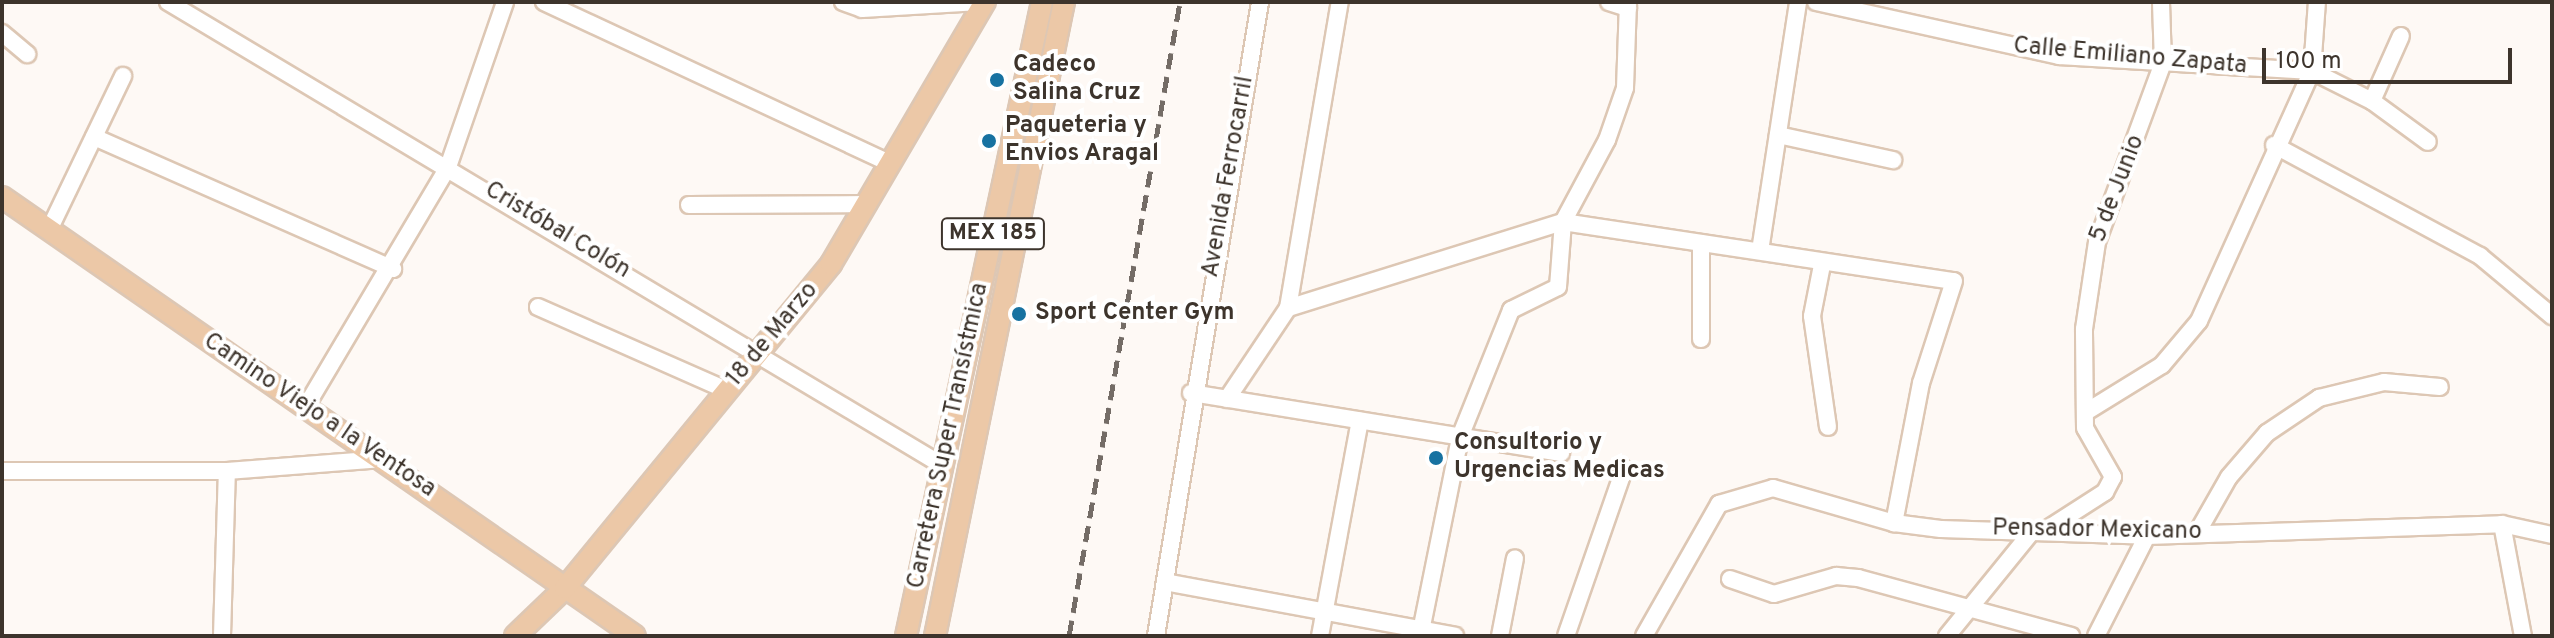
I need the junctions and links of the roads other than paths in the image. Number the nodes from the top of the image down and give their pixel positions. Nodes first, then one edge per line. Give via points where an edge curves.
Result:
1 (168, 2) edge
2 (505, 2) edge
3 (544, 2) edge
4 (843, 2) edge
5 (983, 2) edge
6 (1042, 2) edge
7 (1064, 2) edge
8 (1260, 2) edge
9 (1340, 2) edge
10 (1609, 2) edge
11 (1798, 2) edge
12 (1816, 2) edge
13 (2161, 2) edge
14 (2317, 2) edge
15 (1628, 5) edge
16 (2, 33) edge
17 (2401, 36) dead end
18 (27, 54) dead end
19 (2163, 63) junction
20 (2312, 71) junction
21 (123, 76) dead end
22 (2372, 101) junction
23 (1778, 135) junction
24 (94, 137) junction
25 (2428, 142) dead end
26 (2274, 145) junction
27 (1893, 160) dead end
28 (889, 163) junction
29 (448, 167) junction
30 (2, 197) edge
31 (868, 204) junction
32 (689, 205) dead end
33 (1563, 222) junction
34 (49, 230) junction
35 (1701, 243) junction
36 (1760, 251) junction
37 (1822, 265) junction
38 (393, 269) junction
39 (538, 307) dead end
40 (1288, 308) junction
41 (2552, 316) edge
42 (1701, 339) dead end
43 (761, 352) junction
44 (961, 384) junction
45 (2440, 387) dead end
46 (985, 389) junction
47 (726, 390) junction
48 (1191, 393) junction
49 (1227, 399) junction
50 (305, 408) junction
51 (2086, 412) junction
52 (1360, 421) junction
53 (1828, 427) dead end
54 (1460, 437) junction
55 (1561, 453) dead end
56 (383, 459) junction
57 (942, 465) junction
58 (1624, 469) dead end
59 (2, 471) edge
60 (227, 471) junction
61 (1894, 523) junction
62 (2502, 524) junction
63 (2041, 529) junction
64 (2197, 533) junction
65 (2552, 535) edge
66 (2147, 536) junction
67 (1515, 558) dead end
68 (1730, 579) dead end
69 (1165, 582) junction
70 (565, 588) junction
71 (1969, 610) junction
72 (1324, 613) junction
73 (1421, 634) edge
74 (222, 636) edge
75 (515, 636) edge
76 (635, 636) edge
77 (906, 636) edge
78 (935, 636) edge
79 (1156, 636) edge
80 (1320, 636) edge
81 (1455, 636) edge
82 (1500, 636) edge
83 (1566, 636) edge
84 (1644, 636) edge
85 (1947, 636) edge
86 (2071, 636) edge
87 (2096, 636) edge
88 (2523, 636) edge

1 - 29 street, Cristóbal Colón
2 - 29 street
3 - 28 street
4 - 5 street via 862,9
5 - 28 main road, 18 de Marzo
6 - 44 main road, Carretera Super Transístmica / MEX 185
7 - 46 main road, Carretera Super Transístmica / MEX 185
8 - 48 street, Avenida Ferrocarril
9 - 40 street
10 - 15 street
11 - 23 street
12 - 19 street, Calle Emiliano Zapata via 2000,46
13 - 19 street, 5 de Junio
14 - 20 street
15 - 33 street via 1625,88 1607,140
16 - 18 street
17 - 22 street
19 - 20 street, Calle Emiliano Zapata
19 - 51 street, 5 de Junio via 2097,242 2084,329
20 - 22 street, Calle Emiliano Zapata
20 - 26 street
21 - 24 street
22 - 25 street, Calle Emiliano Zapata
23 - 27 street
23 - 36 street
24 - 34 street
24 - 38 street
26 - 41 street via 2480,256
26 - 51 street via 2191,332 2162,365
28 - 31 main road, 18 de Marzo
29 - 38 street
29 - 43 street, Cristóbal Colón
30 - 34 main road, Camino Viejo a la Ventosa
31 - 32 street
31 - 43 main road, 18 de Marzo
33 - 35 street
33 - 40 street
33 - 54 street via 1558,287 1511,310
34 - 50 main road, Camino Viejo a la Ventosa
35 - 36 street
35 - 42 street
36 - 37 street
37 - 53 street via 1812,316
37 - 61 street via 1954,281 1921,383
38 - 50 street
39 - 47 street
40 - 49 street
43 - 47 main road, 18 de Marzo
43 - 57 street, Cristóbal Colón
44 - 46 main road
44 - 57 main road, Carretera Super Transístmica / MEX 185
45 - 64 street via 2384,382 2319,398 2267,433 2229,477
46 - 78 main road, Carretera Super Transístmica / MEX 185
47 - 70 main road, 18 de Marzo
48 - 49 street
48 - 69 street, Avenida Ferrocarril
49 - 52 street
50 - 56 main road, Camino Viejo a la Ventosa
51 - 63 street, 5 de Junio via 2089,443 2113,477 2111,486
52 - 54 street
52 - 72 street
54 - 55 street
54 - 73 street
56 - 60 street
56 - 70 main road, Camino Viejo a la Ventosa
57 - 77 main road, Carretera Super Transístmica / MEX 185
58 - 83 street
59 - 60 street
60 - 74 street
61 - 63 street, Pensador Mexicano
61 - 84 street, Pensador Mexicano via 1773,488 1719,504
62 - 64 street, Pensador Mexicano
62 - 65 street, Pensador Mexicano via 2530,526
62 - 88 street
63 - 66 street, Pensador Mexicano
63 - 71 street
64 - 66 street, Pensador Mexicano
66 - 87 street
67 - 82 street
68 - 71 street via 1774,594 1836,576 1858,578
69 - 72 street
69 - 79 street, Avenida Ferrocarril
70 - 75 main road, 18 de Marzo
70 - 76 main road, Camino Viejo a la Ventosa
71 - 85 street
71 - 86 street
72 - 73 street
72 - 80 street
73 - 81 street

